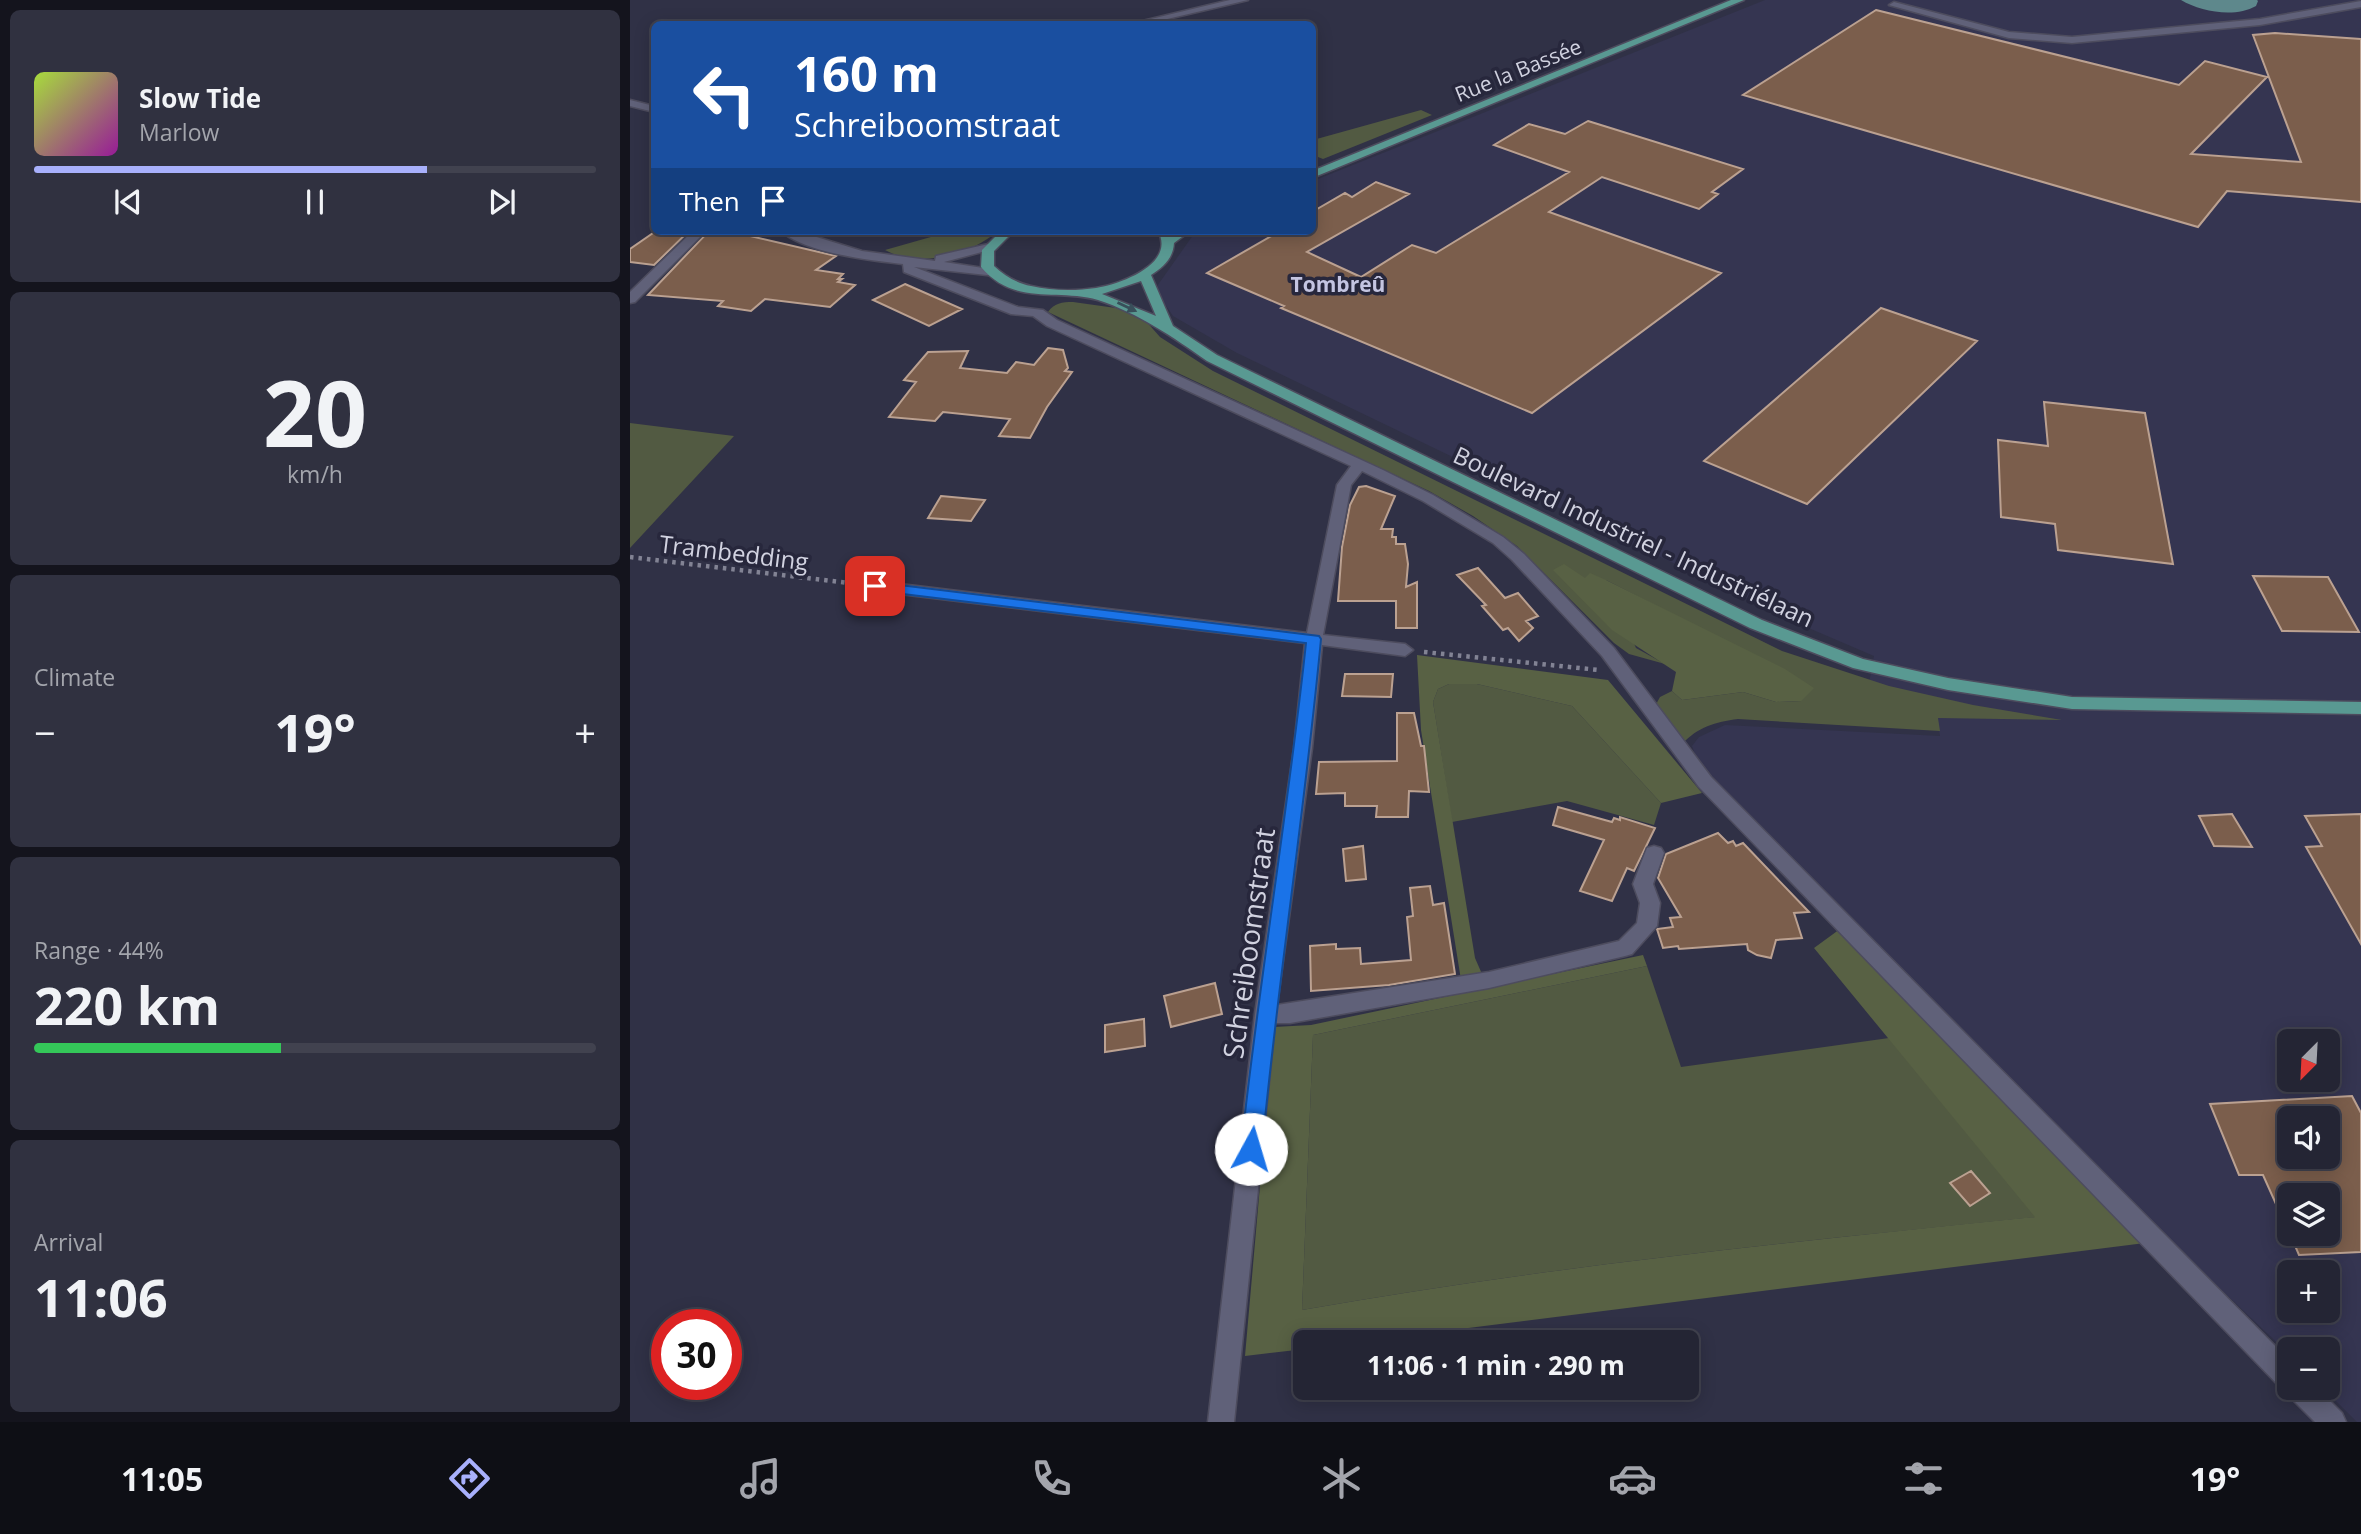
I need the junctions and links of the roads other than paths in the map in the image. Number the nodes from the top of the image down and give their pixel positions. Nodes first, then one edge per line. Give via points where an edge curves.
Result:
1 (1243, 0) edge
2 (1739, 0) edge
3 (1898, 4) edge
4 (2361, 4) edge
5 (1148, 21) edge
6 (630, 103) edge
7 (651, 108) edge
8 (651, 108) edge
9 (630, 117) edge
10 (1316, 173) edge
11 (696, 235) edge
12 (799, 235) edge
13 (1004, 235) edge
14 (1166, 236) edge
15 (993, 245) junction
16 (909, 263) junction
17 (992, 273) junction
18 (1145, 275) junction
19 (1086, 293) junction
20 (1046, 294) junction
21 (630, 299) edge
22 (1038, 313) junction
23 (1167, 327) junction
24 (1361, 465) junction
25 (875, 586) road end
26 (1314, 639) junction
27 (1405, 650) road end
28 (2361, 708) edge
29 (1654, 853) dead end
30 (1265, 1014) junction
31 (2277, 1366) edge
32 (2311, 1400) edge
33 (1222, 1422) edge
34 (2333, 1422) edge

1 - 5 street
2 - 10 main road, Rue la Bassée
3 - 4 street via 2010,34 2072,40 2232,25
6 - 7 street
8 - 9 street
11 - 21 street
12 - 16 street
13 - 15 main road
14 - 18 main road via 1165,256
15 - 16 street
15 - 17 main road via 987,259
16 - 17 street
16 - 22 street via 908,269 1016,312
17 - 20 main road via 1016,288
18 - 19 main road
18 - 23 main road
19 - 20 main road
19 -> 23 main road, Boulevard Industriel - Industriélaan via 1123,304
20 - 22 street
22 - 24 street
23 - 28 main road, Boulevard Industriel - Industriélaan via 1212,358 1650,573 1756,624 1859,664 1948,684 2072,703
24 - 26 street, Schreiboomstraat via 1344,485
24 - 31 street via 1428,498 1518,557 1625,673 1705,782
25 - 26 street
26 - 27 street
26 - 30 street, Schreiboomstraat
29 - 30 street via 1643,884 1650,903 1647,926 1625,948 1489,980 1290,1014
30 - 33 street, Schreiboomstraat
32 - 34 street

